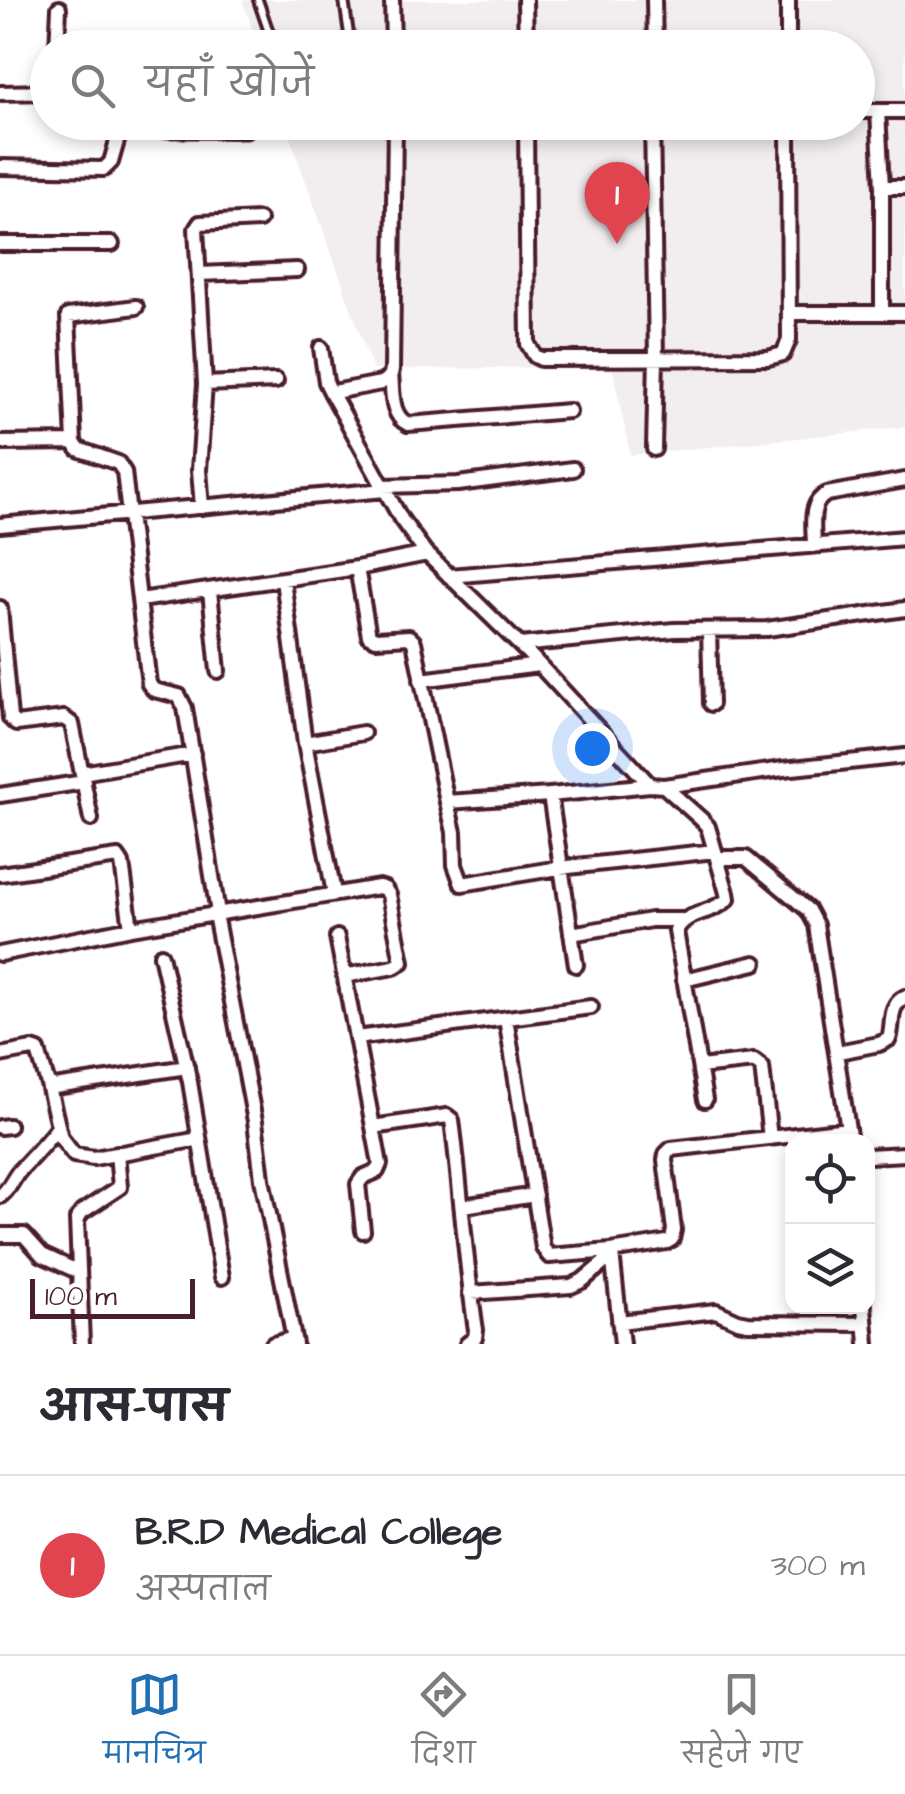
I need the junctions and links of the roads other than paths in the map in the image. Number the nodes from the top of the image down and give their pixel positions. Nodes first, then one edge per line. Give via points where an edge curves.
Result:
1 (258, 0) edge
2 (344, 0) edge
3 (392, 0) edge
4 (525, 0) edge
5 (654, 0) edge
6 (788, 0) edge
7 (59, 8) dead end
8 (58, 30) edge
9 (268, 30) edge
10 (348, 30) edge
11 (393, 30) edge
12 (526, 30) edge
13 (655, 30) edge
14 (788, 30) edge
15 (30, 92) edge
16 (0, 93) edge
17 (878, 111) joint
18 (905, 111) edge
19 (117, 140) edge
20 (395, 140) edge
21 (526, 140) edge
22 (652, 140) edge
23 (788, 140) edge
24 (0, 167) edge
25 (882, 187) junction
26 (905, 187) edge
27 (259, 220) dead end
28 (0, 244) edge
29 (112, 244) dead end
30 (297, 270) dead end
31 (199, 274) junction
32 (136, 307) dead end
33 (789, 313) junction
34 (882, 313) junction
35 (905, 313) edge
36 (321, 348) dead end
37 (656, 357) junction
38 (391, 374) junction
39 (276, 381) dead end
40 (204, 384) junction
41 (332, 394) junction
42 (569, 412) dead end
43 (74, 442) junction
44 (0, 443) edge
45 (654, 449) dead end
46 (573, 469) dead end
47 (905, 480) edge
48 (384, 488) junction
49 (202, 507) junction
50 (130, 513) junction
51 (0, 525) edge
52 (905, 538) edge
53 (814, 546) junction
54 (427, 554) junction
55 (358, 568) junction
56 (449, 576) junction
57 (283, 580) junction
58 (210, 591) junction
59 (140, 600) junction
60 (0, 608) edge
61 (905, 609) edge
62 (709, 630) junction
63 (520, 645) junction
64 (539, 665) junction
65 (218, 671) dead end
66 (421, 680) junction
67 (710, 704) dead end
68 (362, 733) dead end
69 (305, 743) junction
70 (193, 754) junction
71 (905, 756) edge
72 (83, 778) junction
73 (657, 786) junction
74 (0, 795) edge
75 (550, 795) junction
76 (447, 802) junction
77 (91, 818) dead end
78 (716, 854) junction
79 (560, 868) junction
80 (0, 874) edge
81 (334, 894) junction
82 (217, 913) junction
83 (682, 920) junction
84 (131, 928) junction
85 (571, 934) junction
86 (337, 937) dead end
87 (0, 954) edge
88 (161, 955) dead end
89 (756, 963) dead end
90 (576, 965) dead end
91 (344, 976) junction
92 (684, 980) junction
93 (905, 997) edge
94 (590, 1007) dead end
95 (506, 1018) junction
96 (356, 1038) junction
97 (838, 1052) junction
98 (0, 1055) edge
99 (186, 1067) junction
100 (700, 1067) junction
101 (48, 1084) junction
102 (705, 1100) dead end
103 (58, 1127) junction
104 (373, 1127) junction
105 (849, 1134) edge
106 (785, 1137) edge
107 (770, 1138) junction
108 (199, 1139) junction
109 (117, 1154) junction
110 (905, 1154) edge
111 (875, 1156) edge
112 (534, 1195) junction
113 (0, 1196) edge
114 (463, 1206) junction
115 (363, 1231) dead end
116 (0, 1235) edge
117 (612, 1253) junction
118 (80, 1272) junction
119 (222, 1276) dead end
120 (470, 1293) junction
121 (864, 1314) edge
122 (619, 1322) junction
123 (865, 1324) junction
124 (294, 1341) edge
125 (82, 1344) edge
126 (273, 1344) edge
127 (467, 1344) edge
128 (622, 1344) edge
129 (868, 1344) edge

1 - 9 lane
2 - 10 lane
3 - 11 street
4 - 12 street
5 - 13 street
6 - 14 street
7 - 8 street
15 - 16 street
17 - 18 street
17 - 25 street
19 - 24 street via 104,169
20 - 38 street
21 - 37 street via 530,350 541,359
22 - 37 street
23 - 33 street
25 - 26 street
25 - 34 street
27 - 31 street via 197,225
28 - 29 street
30 - 31 street
31 - 40 street
32 - 43 street via 68,316
33 - 34 street
33 - 37 street via 786,348 776,356
34 - 35 street
36 - 41 street
37 - 45 street
38 - 41 street via 382,383
38 - 42 street via 395,411 408,424
39 - 40 street
40 - 49 street
41 - 48 street
43 - 44 street
43 - 50 street via 122,467
46 - 48 street
47 - 53 street via 820,498
48 - 49 street
48 - 54 street
49 - 50 street
50 - 51 street
50 - 59 street
52 - 53 street
53 - 56 street
54 - 55 street
54 - 56 street
55 - 57 street
55 - 66 street via 369,636 412,639
56 - 63 street
57 - 58 street
57 - 69 street
58 - 59 street
58 - 65 street
59 - 70 street via 149,684 183,702
60 - 72 street via 10,718 16,724 69,719
61 - 62 street via 767,629
62 - 63 street
62 - 67 street
63 - 64 street
64 - 66 street
64 - 73 street
66 - 76 street
68 - 69 street
69 - 81 street
70 - 72 street
70 - 82 street
71 - 73 street
72 - 74 street
72 - 77 street
73 - 75 street
73 - 78 street via 702,820
75 - 76 street
75 - 79 street
76 - 79 street via 462,884
78 - 79 street
78 - 83 street via 728,899
78 - 97 street via 746,858 813,917
79 - 85 street
80 - 84 street via 118,857
81 - 82 street
81 - 91 street via 385,889 403,959 394,967
82 - 84 street
82 - 124 street
83 - 85 street
83 - 92 street via 676,930
84 - 87 street
85 - 90 street
86 - 91 street
88 - 99 street
89 - 92 street
91 - 96 street
92 - 100 street
93 - 97 street via 893,1009 888,1039
94 - 95 street
95 - 96 street
95 - 112 street
96 - 104 street
97 - 105 street
98 - 101 street via 38,1051
99 - 101 street
99 - 108 street
100 - 102 street
100 - 107 street via 759,1063
101 - 103 street
103 - 109 street via 74,1155
103 - 113 street
104 - 114 street via 450,1117
104 - 115 street via 380,1168 359,1179
106 - 107 street
107 - 117 street via 671,1149 665,1160 672,1239
108 - 109 street
108 - 119 street
109 - 118 street via 120,1187 78,1219
110 - 111 street
112 - 114 street
112 - 117 street via 549,1256
114 - 120 street
116 - 118 street via 24,1235 42,1255
117 - 120 street via 571,1286
117 - 122 street
118 - 125 street
120 - 127 street via 476,1330
121 - 123 street
122 - 123 street via 716,1311 748,1322
122 - 128 street
123 - 129 street
124 - 126 street

